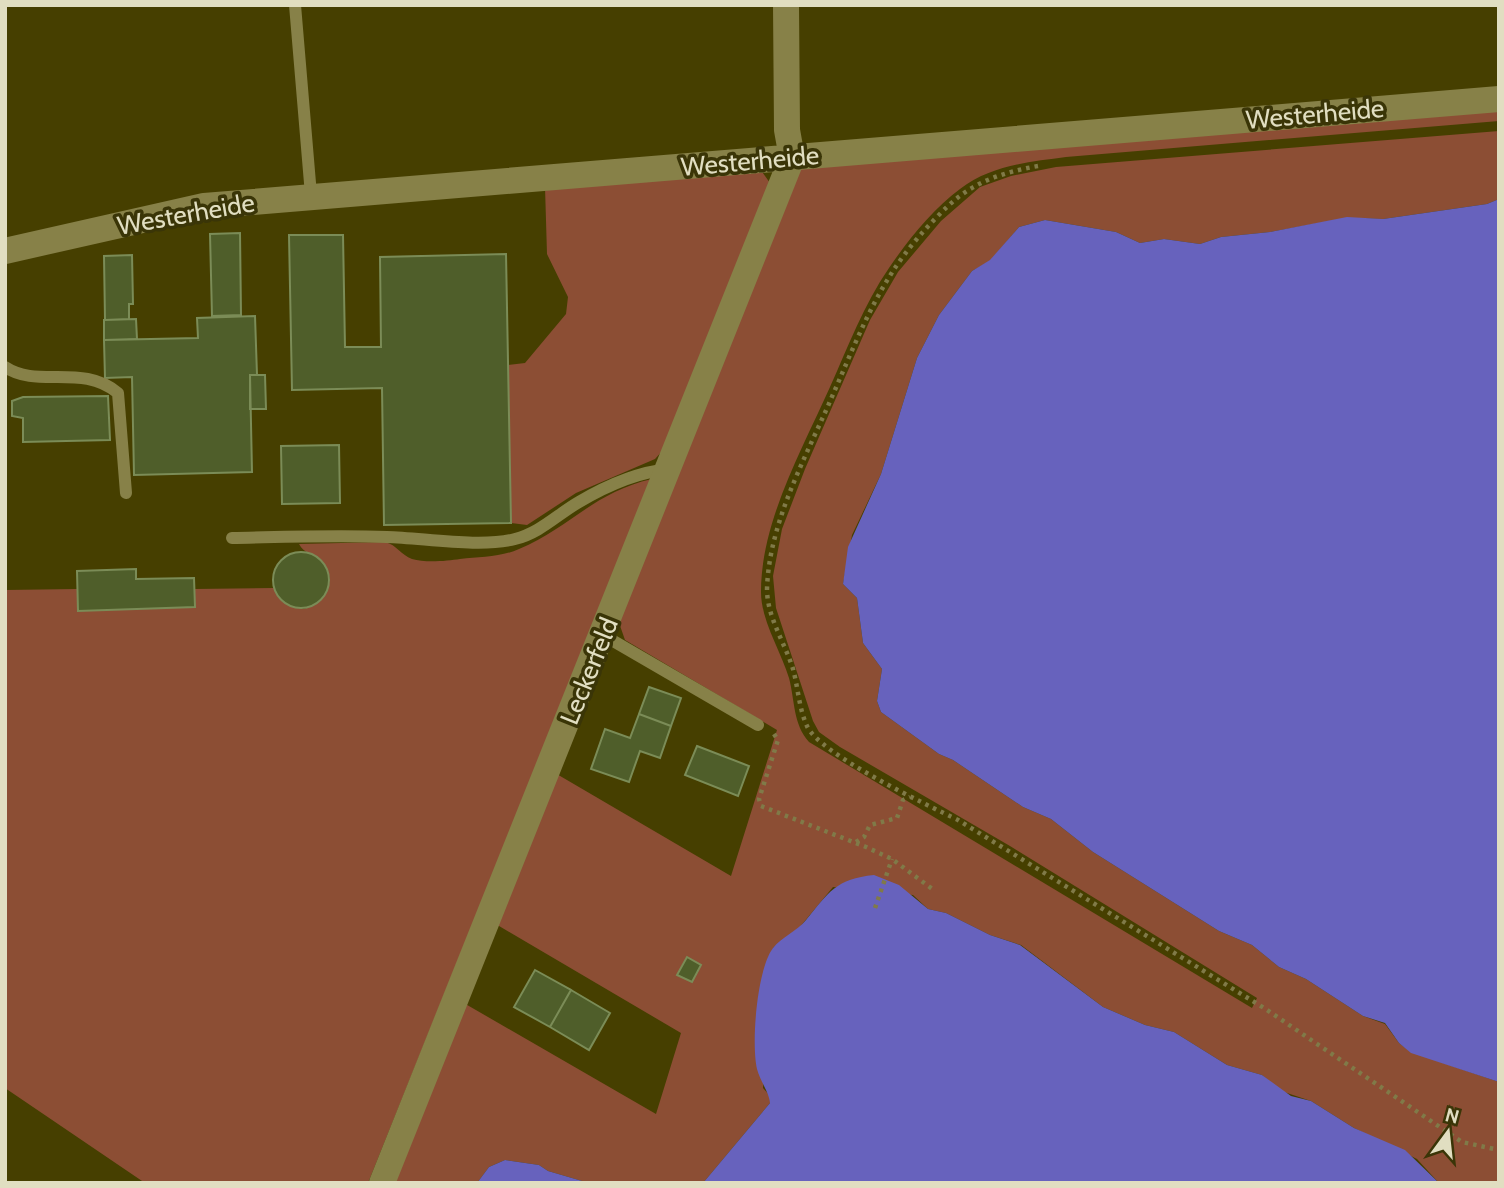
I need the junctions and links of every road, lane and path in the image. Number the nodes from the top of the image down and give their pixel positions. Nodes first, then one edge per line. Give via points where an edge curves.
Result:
1 (295, 5) edge
2 (786, 5) edge
3 (1499, 99) edge
4 (792, 158) junction
5 (1049, 163) dead end
6 (311, 195) junction
7 (5, 251) edge
8 (5, 367) edge
9 (669, 469) junction
10 (126, 493) dead end
11 (232, 538) dead end
12 (603, 635) junction
13 (758, 725) joint
14 (911, 797) junction
15 (856, 842) junction
16 (892, 859) junction
17 (935, 891) dead end
18 (875, 908) dead end
19 (1499, 1150) edge
20 (382, 1183) edge

1 - 6 lane
2 - 4 street via 787,130
3 - 4 street, Westerheide
4 - 6 street, Westerheide
4 - 9 street, Leckerfeld
5 - 14 path via 1010,170 978,183 948,206 893,270 866,318 796,477 770,554 767,593 807,727 840,756
6 - 7 street, Westerheide via 204,206
8 - 10 lane via 23,374 94,378 118,393
9 - 11 lane via 627,479 513,540
9 - 12 street, Leckerfeld
12 - 13 lane
12 - 20 street, Leckerfeld
13 - 15 path via 778,740 759,799 761,806
14 - 15 path via 903,800 897,818 870,825
14 - 19 path via 958,820 1264,1008 1462,1142
15 - 16 path
16 - 17 path
16 - 18 path

